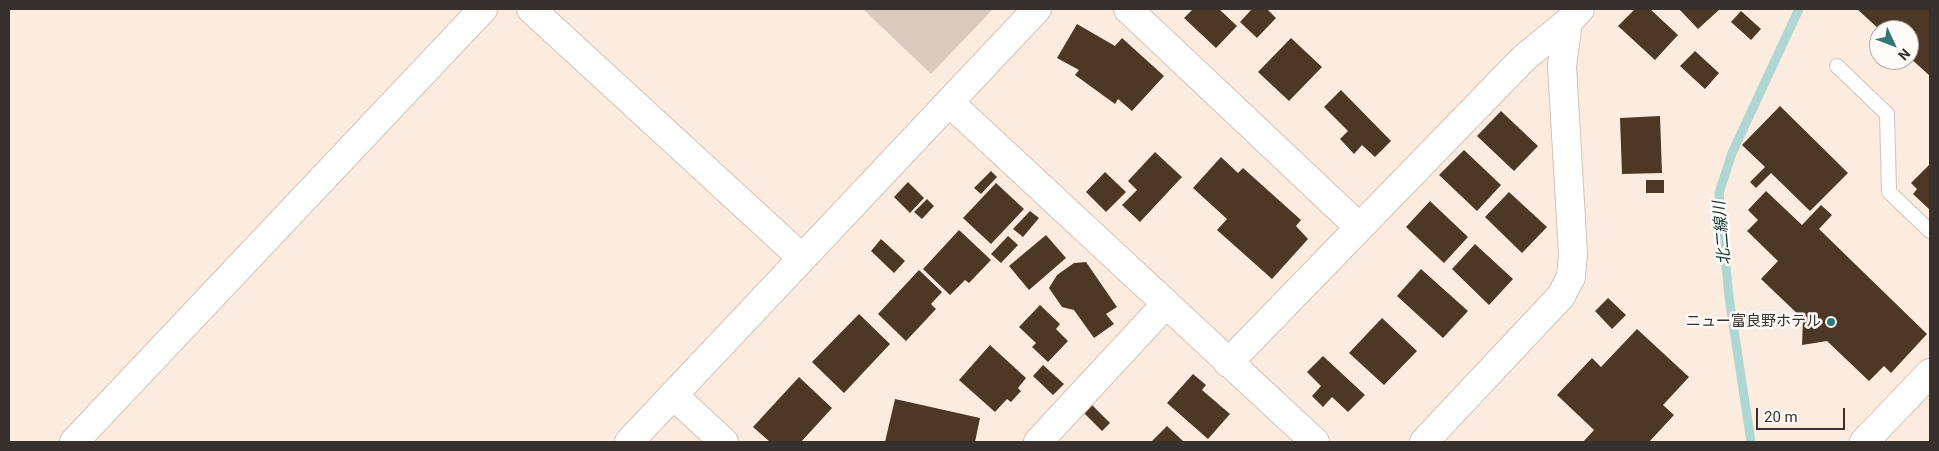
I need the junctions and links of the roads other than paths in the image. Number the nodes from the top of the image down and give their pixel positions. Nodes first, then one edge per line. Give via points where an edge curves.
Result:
1 (483, 9) edge
2 (531, 9) edge
3 (1037, 9) edge
4 (1128, 9) edge
5 (1574, 15) edge
6 (1837, 66) dead end
7 (950, 103) junction
8 (1359, 227) junction
9 (1930, 231) edge
10 (802, 258) junction
11 (1166, 304) junction
12 (1228, 363) junction
13 (1930, 372) edge
14 (673, 395) junction
15 (74, 442) edge
16 (629, 442) edge
17 (724, 442) edge
18 (1038, 442) edge
19 (1315, 442) edge
20 (1424, 442) edge
21 (1864, 442) edge

1 - 15 street
2 - 10 street
3 - 7 street
4 - 8 street
5 - 8 street via 1524,58
5 - 20 street via 1562,66 1573,254 1571,277 1561,296
6 - 9 lane via 1887,114 1889,192
7 - 10 street
7 - 11 street
8 - 12 street
10 - 14 street
11 - 12 street
11 - 18 street
12 - 19 street
13 - 21 street
14 - 16 street
14 - 17 street

